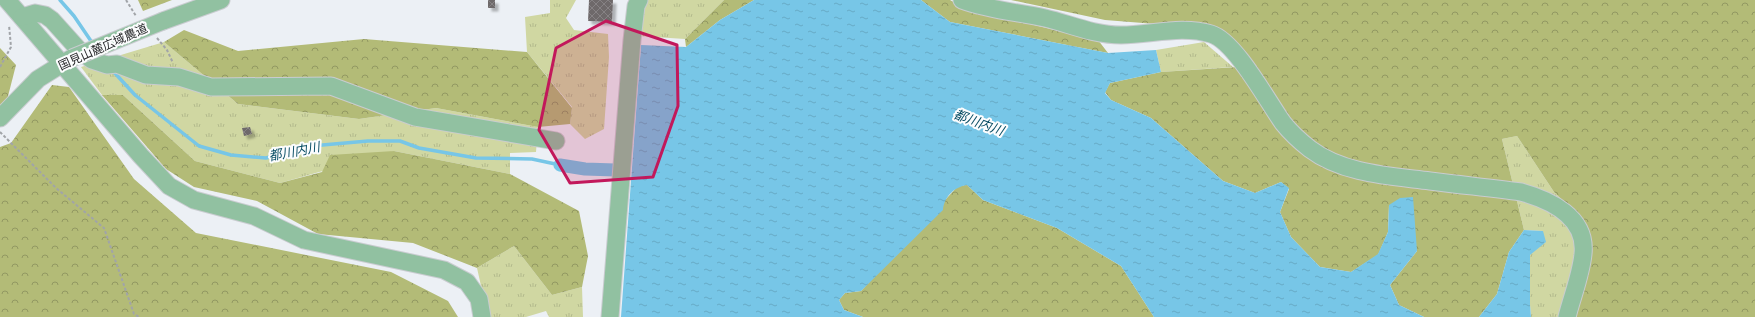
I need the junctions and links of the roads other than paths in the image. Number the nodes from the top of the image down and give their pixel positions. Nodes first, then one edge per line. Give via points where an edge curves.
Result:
1 (7, 0) edge
2 (221, 0) edge
3 (639, 0) edge
4 (962, 0) edge
5 (22, 17) junction
6 (66, 61) junction
7 (0, 118) edge
8 (556, 141) dead end
9 (482, 317) edge
10 (610, 317) edge
11 (1566, 317) edge

1 - 5 street
2 - 6 street, 国見山麓広域農道, bridge
3 - 10 street via 632,40
4 - 11 street via 977,6 1045,19 1098,33 1121,35 1176,30 1213,34 1225,42 1239,58 1284,124 1296,137 1312,150 1331,160 1384,175 1521,192 1558,206 1572,219 1581,235 1584,253
5 - 6 street
5 - 8 street via 35,13 45,15 92,60 146,75 179,77 211,87 331,86 415,117
6 - 7 street, 国見山麓広域農道 via 38,79
6 - 9 street via 169,186 194,200 254,216 304,240 444,270 467,282 479,299

